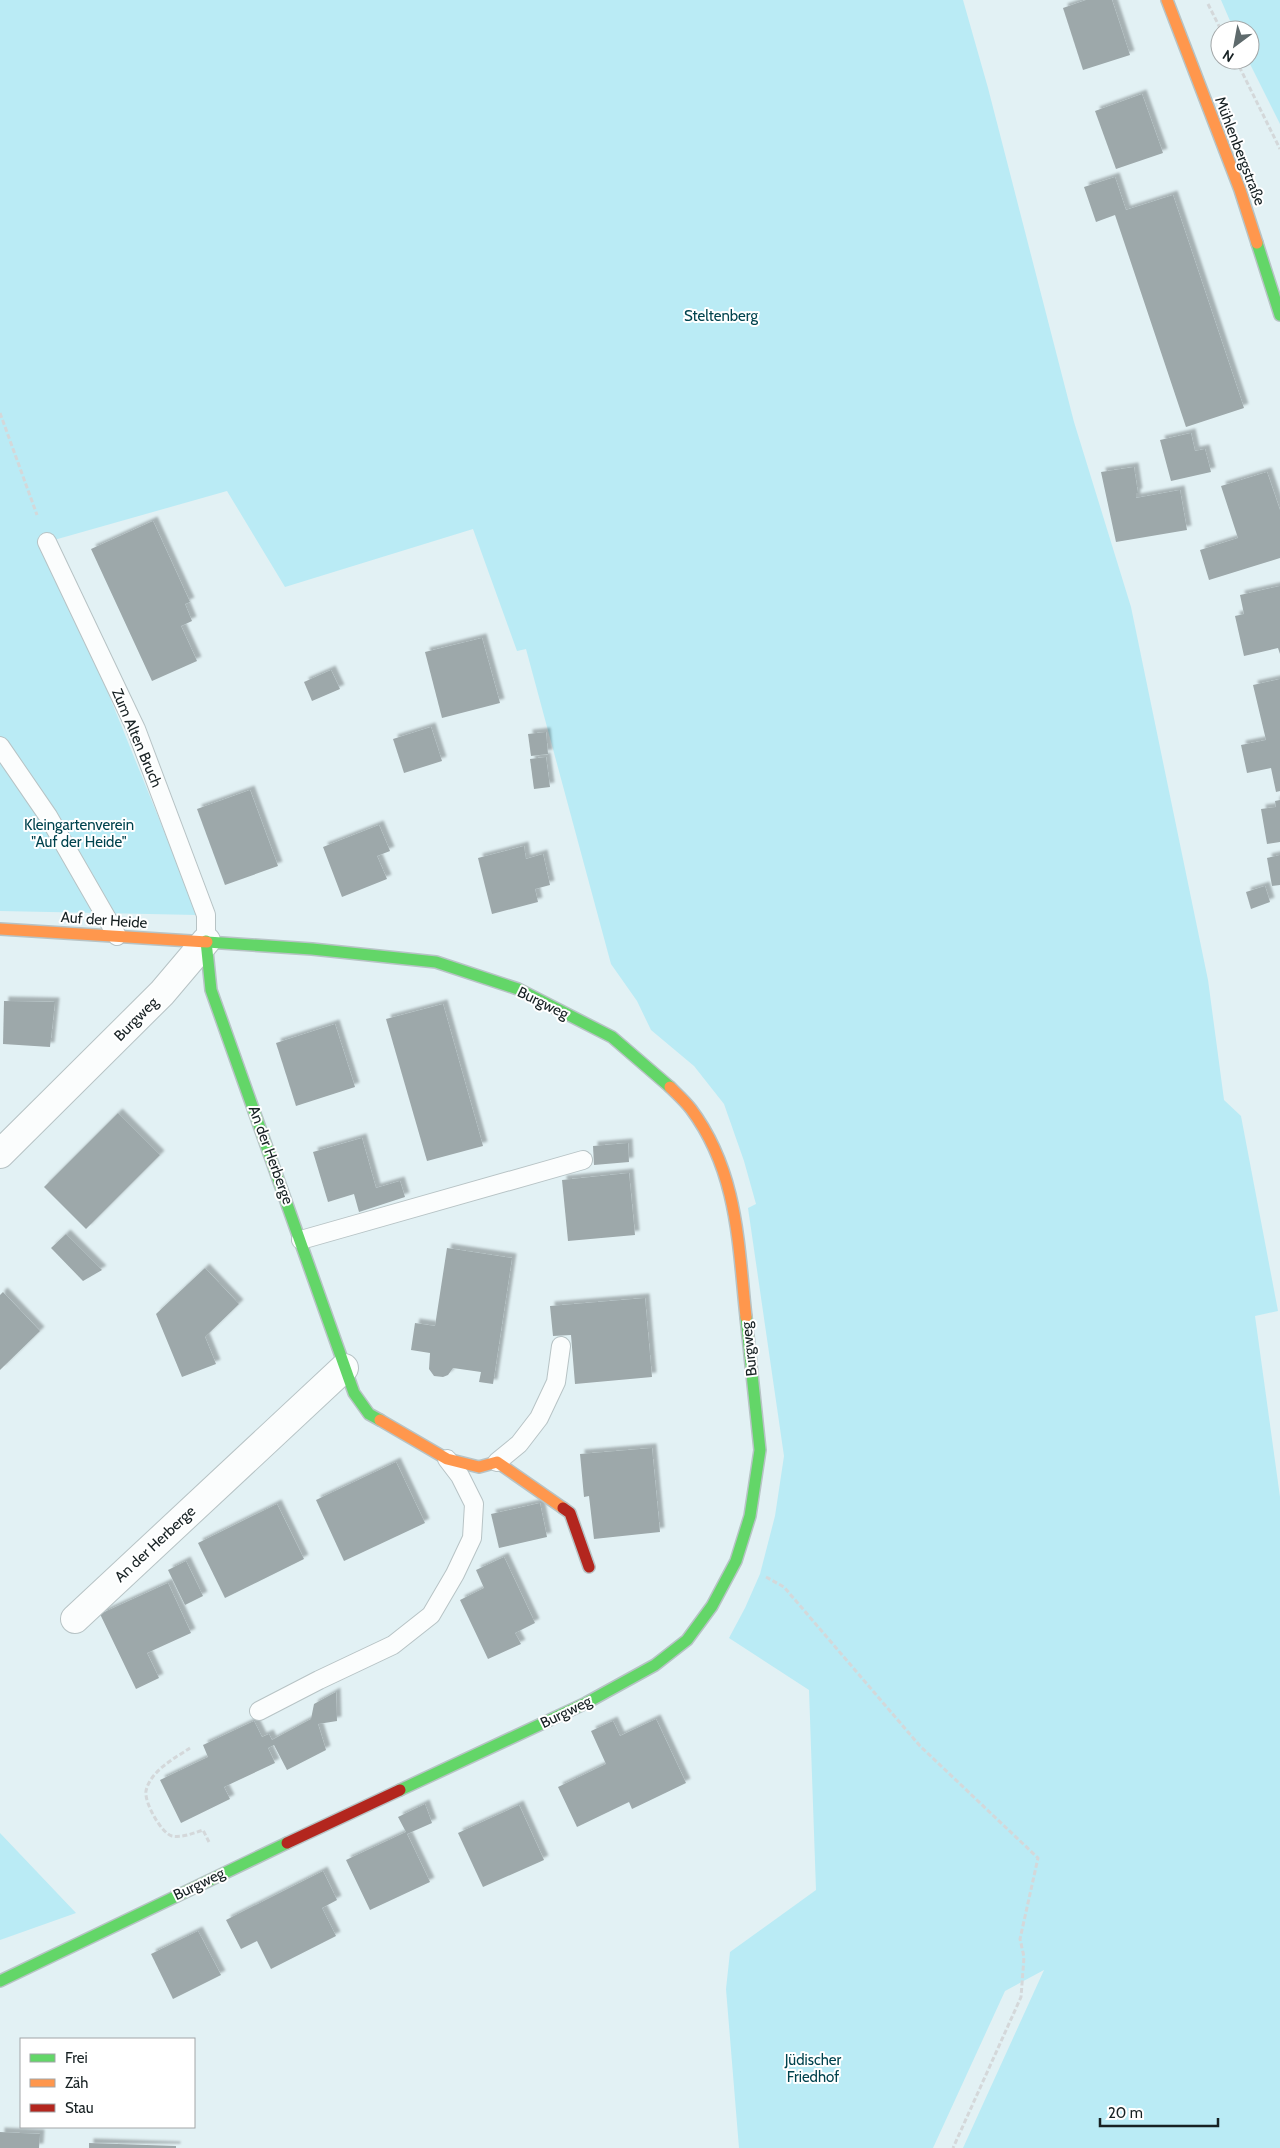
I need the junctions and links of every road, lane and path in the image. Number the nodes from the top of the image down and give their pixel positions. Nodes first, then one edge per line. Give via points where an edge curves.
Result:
1 (1167, 0) edge
2 (1206, 0) edge
3 (1216, 20) edge
4 (1241, 70) edge
5 (1280, 149) edge
6 (1280, 315) edge
7 (0, 413) edge
8 (47, 542) joint
9 (0, 746) edge
10 (0, 929) edge
11 (117, 936) junction
12 (206, 941) junction
13 (0, 1154) edge
14 (583, 1160) dead end
15 (302, 1240) junction
16 (561, 1346) dead end
17 (344, 1368) junction
18 (447, 1459) junction
19 (497, 1462) junction
20 (736, 1561) junction
21 (589, 1567) dead end
22 (75, 1619) dead end
23 (259, 1712) dead end
24 (190, 1748) dead end
25 (226, 1871) junction
26 (0, 1981) edge
27 (953, 2148) edge

1 - 6 street, Mühlenbergstraße via 1240,190
2 - 3 path
4 - 5 path
7 - 8 path
8 - 12 lane, Zum Alten Bruch via 136,729 206,915
9 - 11 lane via 48,816
10 - 11 street, Auf der Heide
11 - 12 street, Auf der Heide
12 - 13 street, Burgweg via 162,993
12 - 15 street, An der Herberge via 212,990
12 - 20 street, Burgweg via 436,962 518,990 612,1037 659,1076 691,1109 718,1155 734,1205 760,1450 750,1516
14 - 15 lane
15 - 17 street, An der Herberge
16 - 19 lane via 556,1382 539,1418 519,1444
17 - 18 street, An der Herberge via 354,1394 369,1414
17 - 22 street, An der Herberge
18 - 19 street, An der Herberge via 479,1467
18 - 23 lane via 474,1504 472,1538 432,1615 393,1645
19 - 21 street via 570,1513
20 - 25 street, Burgweg via 712,1606 687,1640 655,1665 586,1703
20 - 27 path via 784,1588 920,1746 1038,1858 1020,1939 1024,1957 1021,1997
24 - 25 path via 154,1774 146,1791 149,1807 160,1828 171,1836 203,1830
25 - 26 street, Burgweg

